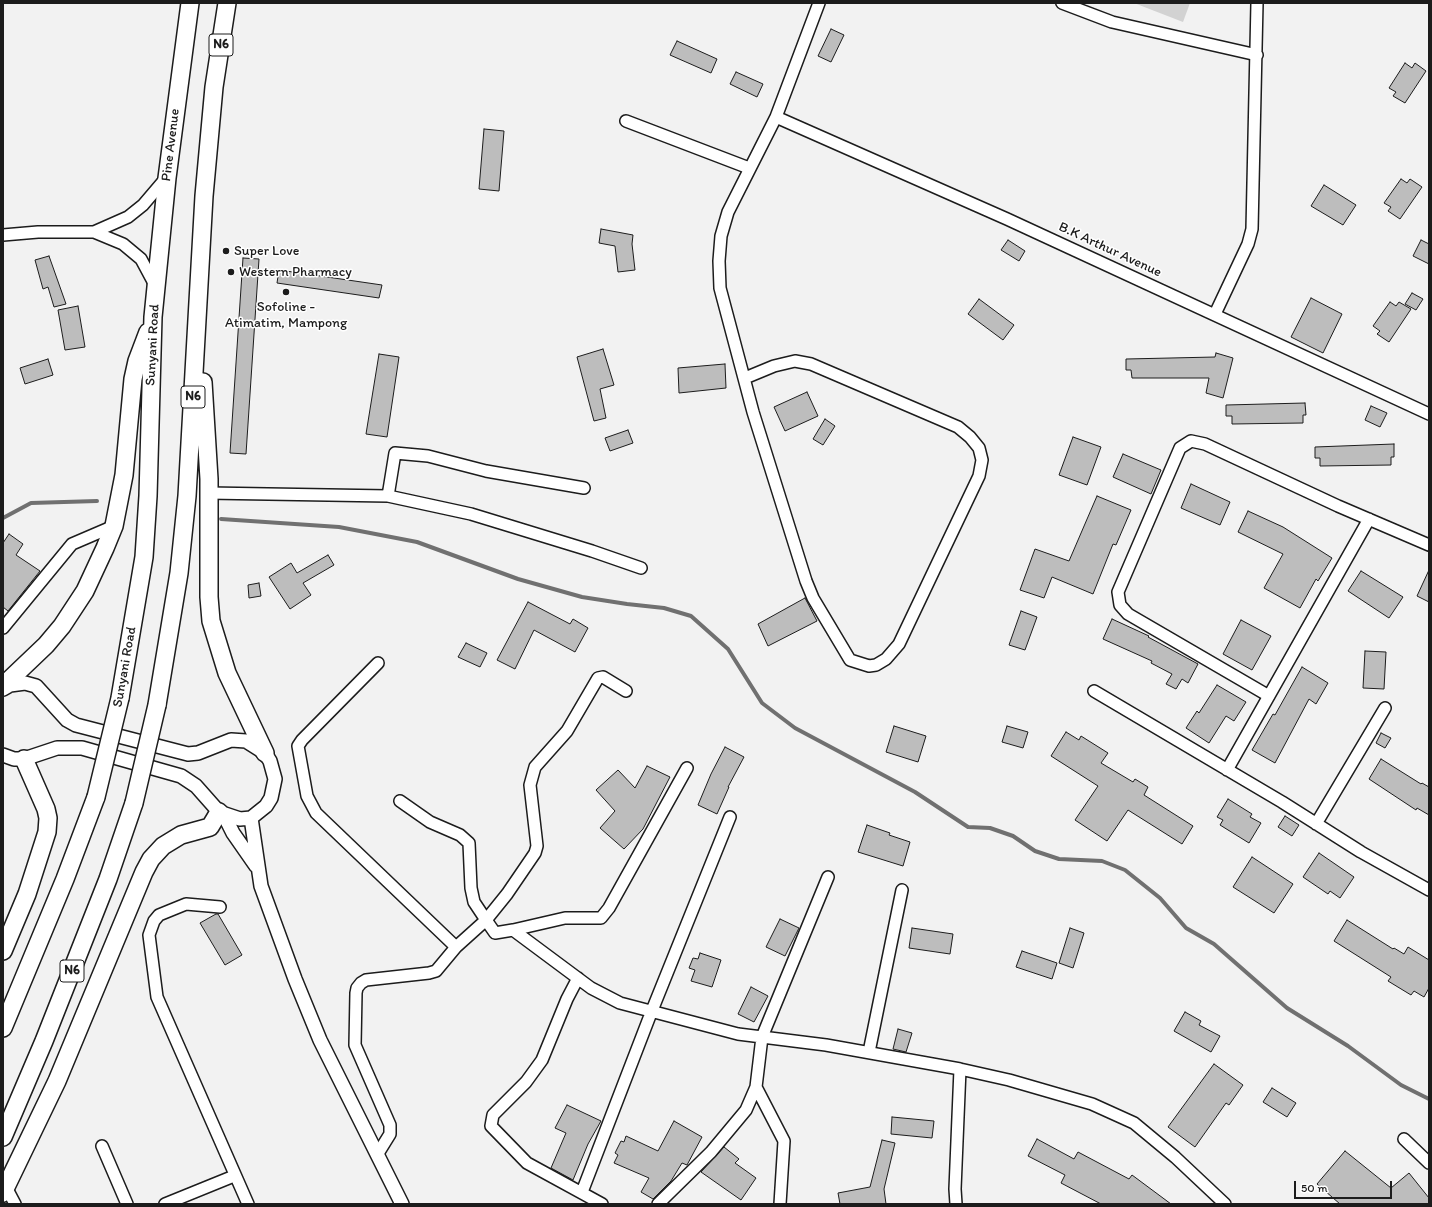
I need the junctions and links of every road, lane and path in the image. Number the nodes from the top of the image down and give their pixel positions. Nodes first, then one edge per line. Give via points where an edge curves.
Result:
1 (190, 3) edge
2 (227, 3) edge
3 (819, 3) edge
4 (1062, 3) edge
5 (1257, 3) edge
6 (1257, 55) junction
7 (776, 118) junction
8 (626, 121) dead end
9 (749, 168) junction
10 (167, 178) junction
11 (94, 232) junction
12 (3, 235) edge
13 (156, 287) junction
14 (198, 308) junction
15 (1215, 314) junction
16 (153, 317) junction
17 (745, 378) junction
18 (1428, 412) edge
19 (584, 488) dead end
20 (208, 493) junction
21 (388, 496) junction
22 (1369, 519) junction
23 (114, 526) junction
24 (1429, 544) edge
25 (641, 568) dead end
26 (3, 628) edge
27 (378, 663) dead end
28 (3, 688) edge
29 (626, 691) dead end
30 (1094, 691) dead end
31 (1269, 696) junction
32 (1385, 708) dead end
33 (265, 753) junction
34 (3, 755) edge
35 (24, 759) junction
36 (687, 768) dead end
37 (1227, 770) junction
38 (400, 800) dead end
39 (222, 814) junction
40 (730, 817) dead end
41 (251, 818) junction
42 (1316, 824) junction
43 (258, 870) junction
44 (828, 877) dead end
45 (902, 890) dead end
46 (1429, 890) edge
47 (220, 907) dead end
48 (486, 920) junction
49 (513, 930) junction
50 (456, 947) junction
51 (3, 951) edge
52 (578, 978) junction
53 (651, 1013) junction
54 (3, 1028) edge
55 (762, 1037) junction
56 (869, 1052) junction
57 (960, 1069) junction
58 (756, 1087) junction
59 (3, 1137) edge
60 (1404, 1140) dead end
61 (102, 1146) dead end
62 (377, 1155) junction
63 (1429, 1164) edge
64 (234, 1176) junction
65 (5, 1190) edge
66 (582, 1192) junction
67 (15, 1204) edge
68 (127, 1204) edge
69 (166, 1204) edge
70 (248, 1204) edge
71 (402, 1204) edge
72 (602, 1204) edge
73 (658, 1204) edge
74 (780, 1204) edge
75 (956, 1204) edge
76 (1225, 1204) edge

1 - 10 main road, Pine Avenue
2 - 14 main road, N6 via 214,87 204,189
3 - 7 street
4 - 6 street via 1112,22
5 - 6 street
6 - 15 street via 1252,229 1248,244
7 - 9 street
7 - 15 street, B.K Arthur Avenue
8 - 9 street
9 - 17 street via 728,212 721,236 719,262 720,288
10 - 11 street via 143,205 128,217
10 - 13 main road, Pine Avenue
11 - 12 street
11 - 13 street via 123,244 141,259
13 - 16 main road, Sunyani Road
14 - 20 main road
14 - 59 main road, N6, bridge via 186,512 179,573 156,705 134,802 108,879
15 - 18 street, B.K Arthur Avenue
16 - 23 main road via 133,379 124,475
16 - 54 main road, Sunyani Road, bridge via 144,557 120,698 96,797
17 - 17 street via 766,454 813,598 850,660 869,666 876,665 886,659 899,644 979,476 982,460 979,448 970,436 958,427 811,364 794,361
19 - 21 street via 486,471 428,456 395,453
20 - 21 street
20 - 33 main road via 211,621 226,673
21 - 25 street via 471,514
22 - 24 street
22 - 31 street
22 - 31 street via 1206,444 1191,441 1180,448 1118,592 1120,605 1128,614
23 - 26 street via 72,544
23 - 28 main road via 74,610 46,645
27 - 50 street via 298,746 307,796 316,813
28 - 33 street via 25,683 36,686 67,720 76,725 188,754 198,753 231,740 252,744
29 - 48 street via 604,677 598,678 567,731 535,767 530,785 537,846 535,853
30 - 37 street
31 - 37 street
32 - 42 street
33 - 41 street via 274,770 274,789 266,806
34 - 35 street
35 - 39 street via 57,748 82,748 181,776 196,786
35 - 51 main road via 46,809 47,832 27,894
36 - 49 street via 601,918 564,918
37 - 42 street
38 - 48 street via 430,822 460,835 469,843 474,902
39 - 41 street via 240,820
39 - 43 street
39 - 65 main road via 210,827 181,835 163,846 144,872 57,1082
40 - 53 street
41 - 43 street
42 - 46 street
43 - 62 street via 261,886 289,964 320,1040
44 - 55 street
45 - 56 street
47 - 64 street via 193,904 159,915 149,935 157,998
48 - 49 street via 495,933
48 - 50 street
49 - 52 street
50 - 62 street via 436,971 366,980 356,992 355,1045 390,1125 390,1134
52 - 53 street via 620,1003
52 - 66 street via 542,1060 526,1082 493,1115 491,1126 527,1163
53 - 55 street via 738,1034
53 - 66 street
55 - 56 street
55 - 58 street
56 - 57 street
57 - 75 street via 954,1190
57 - 76 street via 1035,1087 1110,1110 1134,1123
58 - 73 street via 742,1116 711,1152
58 - 74 street via 784,1141
60 - 63 street
61 - 68 street
62 - 71 street
64 - 69 street
64 - 70 street
65 - 67 street
66 - 72 street

